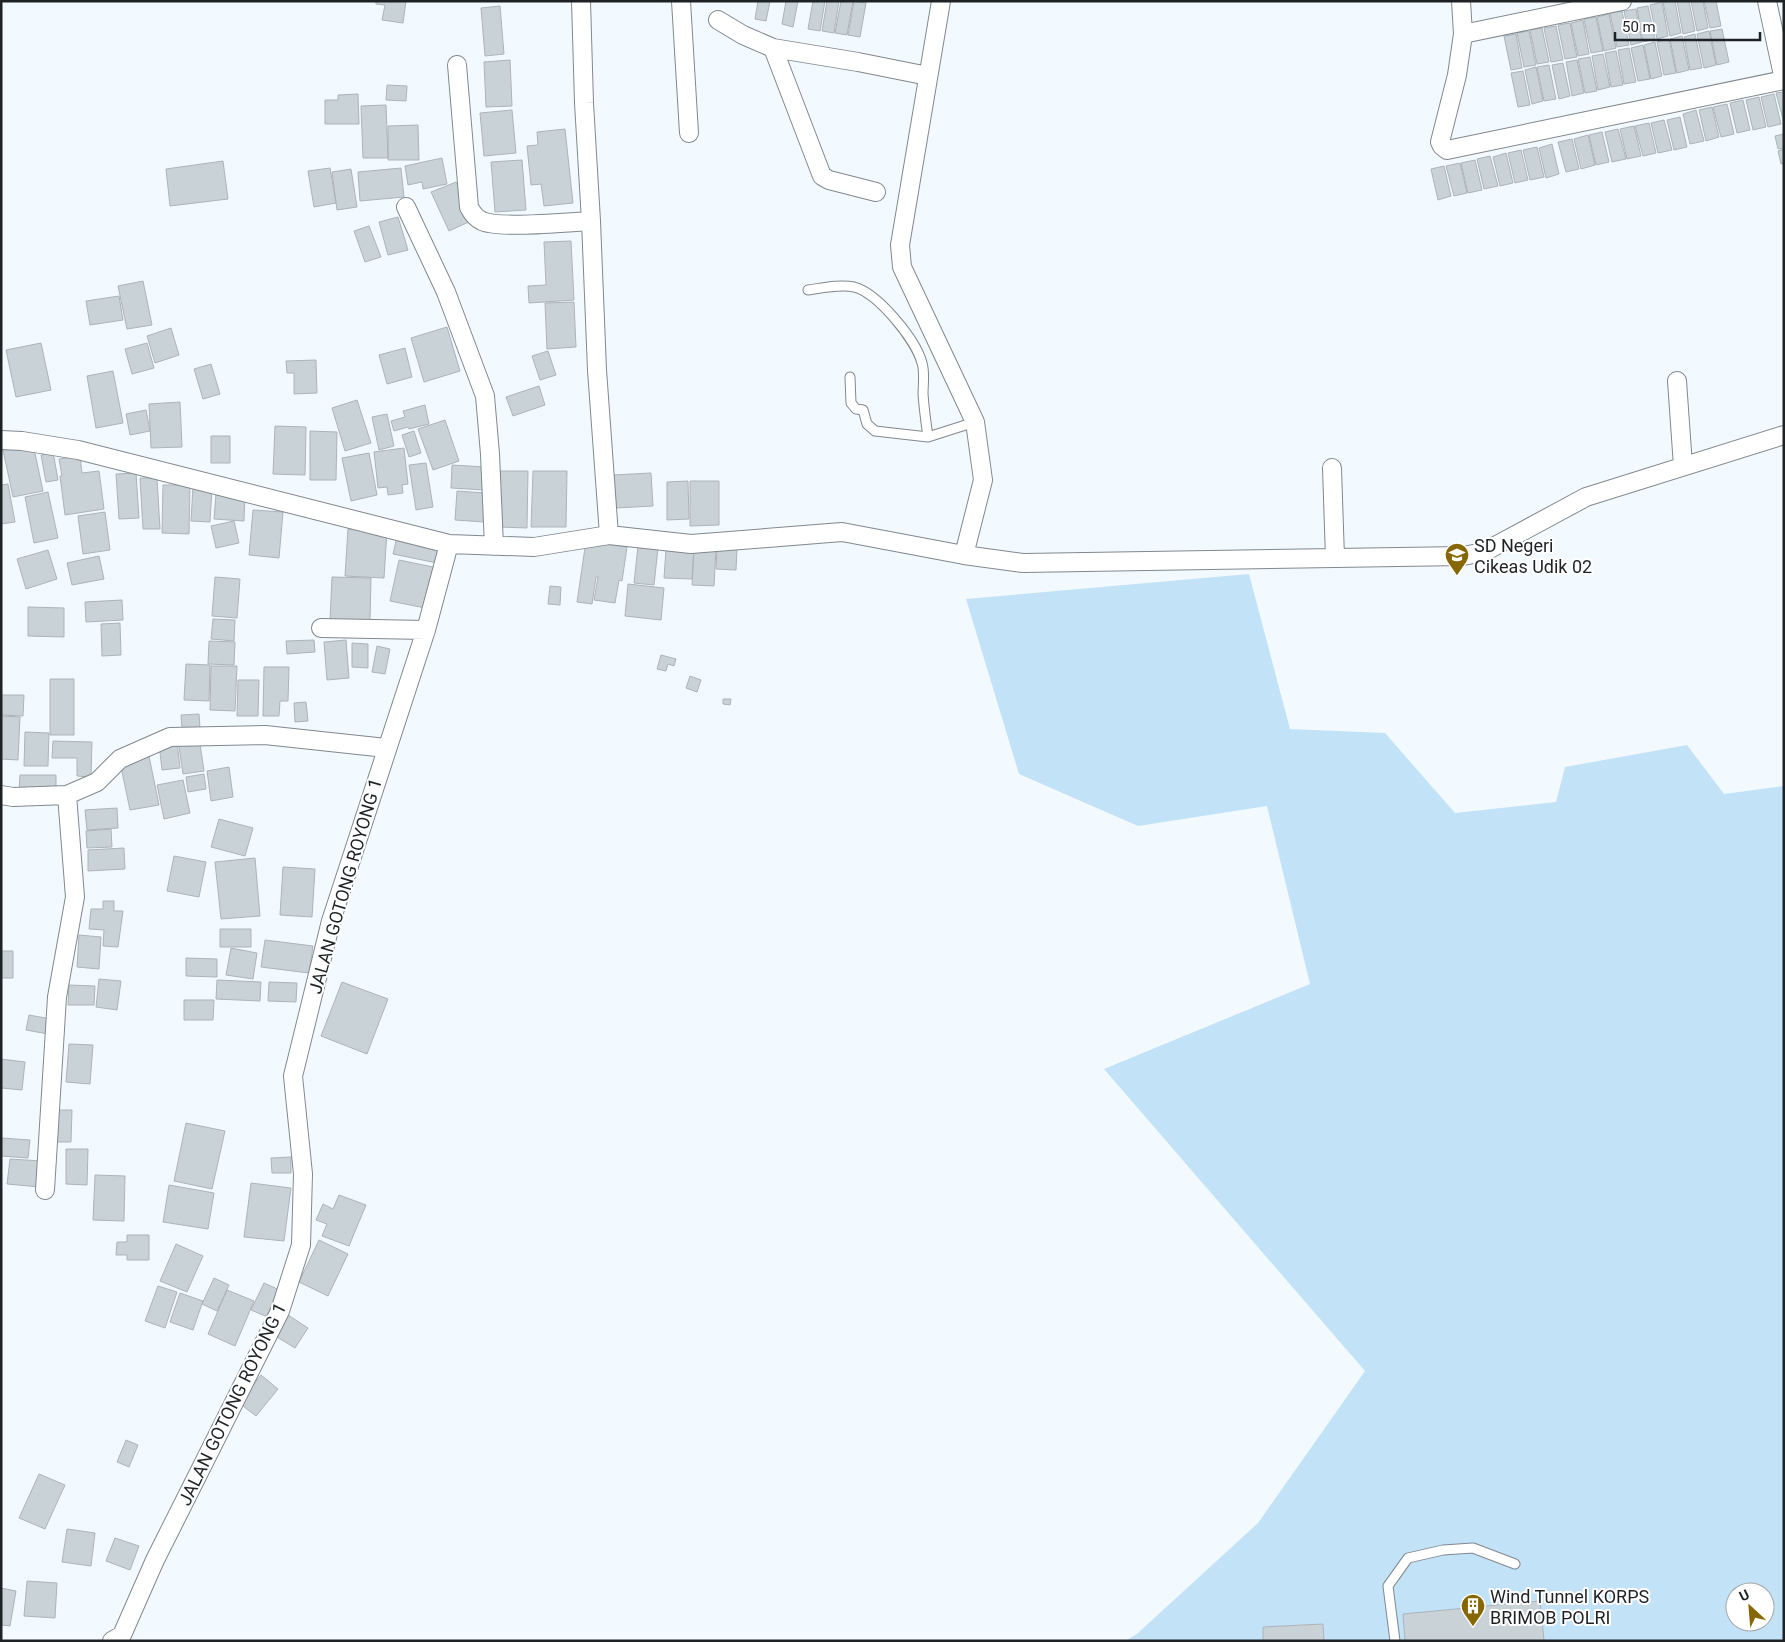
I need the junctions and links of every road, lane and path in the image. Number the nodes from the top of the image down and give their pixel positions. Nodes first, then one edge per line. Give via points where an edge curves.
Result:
1 (581, 1) edge
2 (681, 1) edge
3 (941, 1) edge
4 (1461, 1) edge
5 (1622, 1) edge
6 (1767, 1) edge
7 (718, 20) dead end
8 (1464, 34) junction
9 (773, 48) junction
10 (457, 65) dead end
11 (928, 76) junction
12 (1784, 80) edge
13 (689, 133) dead end
14 (876, 192) dead end
15 (406, 207) dead end
16 (591, 221) junction
17 (808, 290) dead end
18 (850, 377) dead end
19 (1677, 381) dead end
20 (975, 422) junction
21 (1784, 436) edge
22 (928, 437) junction
23 (1, 440) edge
24 (1683, 466) junction
25 (1332, 468) dead end
26 (609, 535) junction
27 (449, 544) junction
28 (494, 546) junction
29 (964, 555) junction
30 (1335, 558) junction
31 (321, 628) dead end
32 (426, 630) junction
33 (386, 748) junction
34 (1, 795) edge
35 (67, 795) junction
36 (45, 1190) dead end
37 (1515, 1564) dead end
38 (112, 1641) edge
39 (1395, 1641) edge

1 - 16 street
2 - 13 street
3 - 11 street
4 - 8 street
5 - 8 street
6 - 12 street
7 - 9 street
8 - 12 street via 1440,142 1447,150
9 - 11 street
9 - 14 street via 822,176
10 - 16 street via 469,207 474,216 486,222 503,224
11 - 20 street via 900,245 902,267
15 - 28 street via 446,292 485,396
16 - 26 street via 596,370
17 - 22 lane via 855,287 885,307 921,359
18 - 22 lane via 851,403 856,409 863,410 867,424 875,430
19 - 24 street
20 - 22 lane
20 - 29 street via 983,480
21 - 24 street
23 - 27 street via 78,450
24 - 30 street via 1586,497 1484,552 1463,556
25 - 30 street
26 - 28 street via 534,546
26 - 29 street via 691,544 842,532
27 - 28 street
27 - 32 street, JALAN GOTONG ROYONG 1
29 - 30 street via 1023,563
31 - 32 street
32 - 33 street, JALAN GOTONG ROYONG 1
33 - 35 street via 265,735 170,738 120,758 97,782
33 - 38 street, JALAN GOTONG ROYONG 1 via 331,922 293,1076 302,1174 301,1245 280,1311 155,1560 122,1634
34 - 35 street
35 - 36 street via 75,897 57,997
37 - 39 lane via 1474,1548 1443,1550 1408,1558 1388,1586

